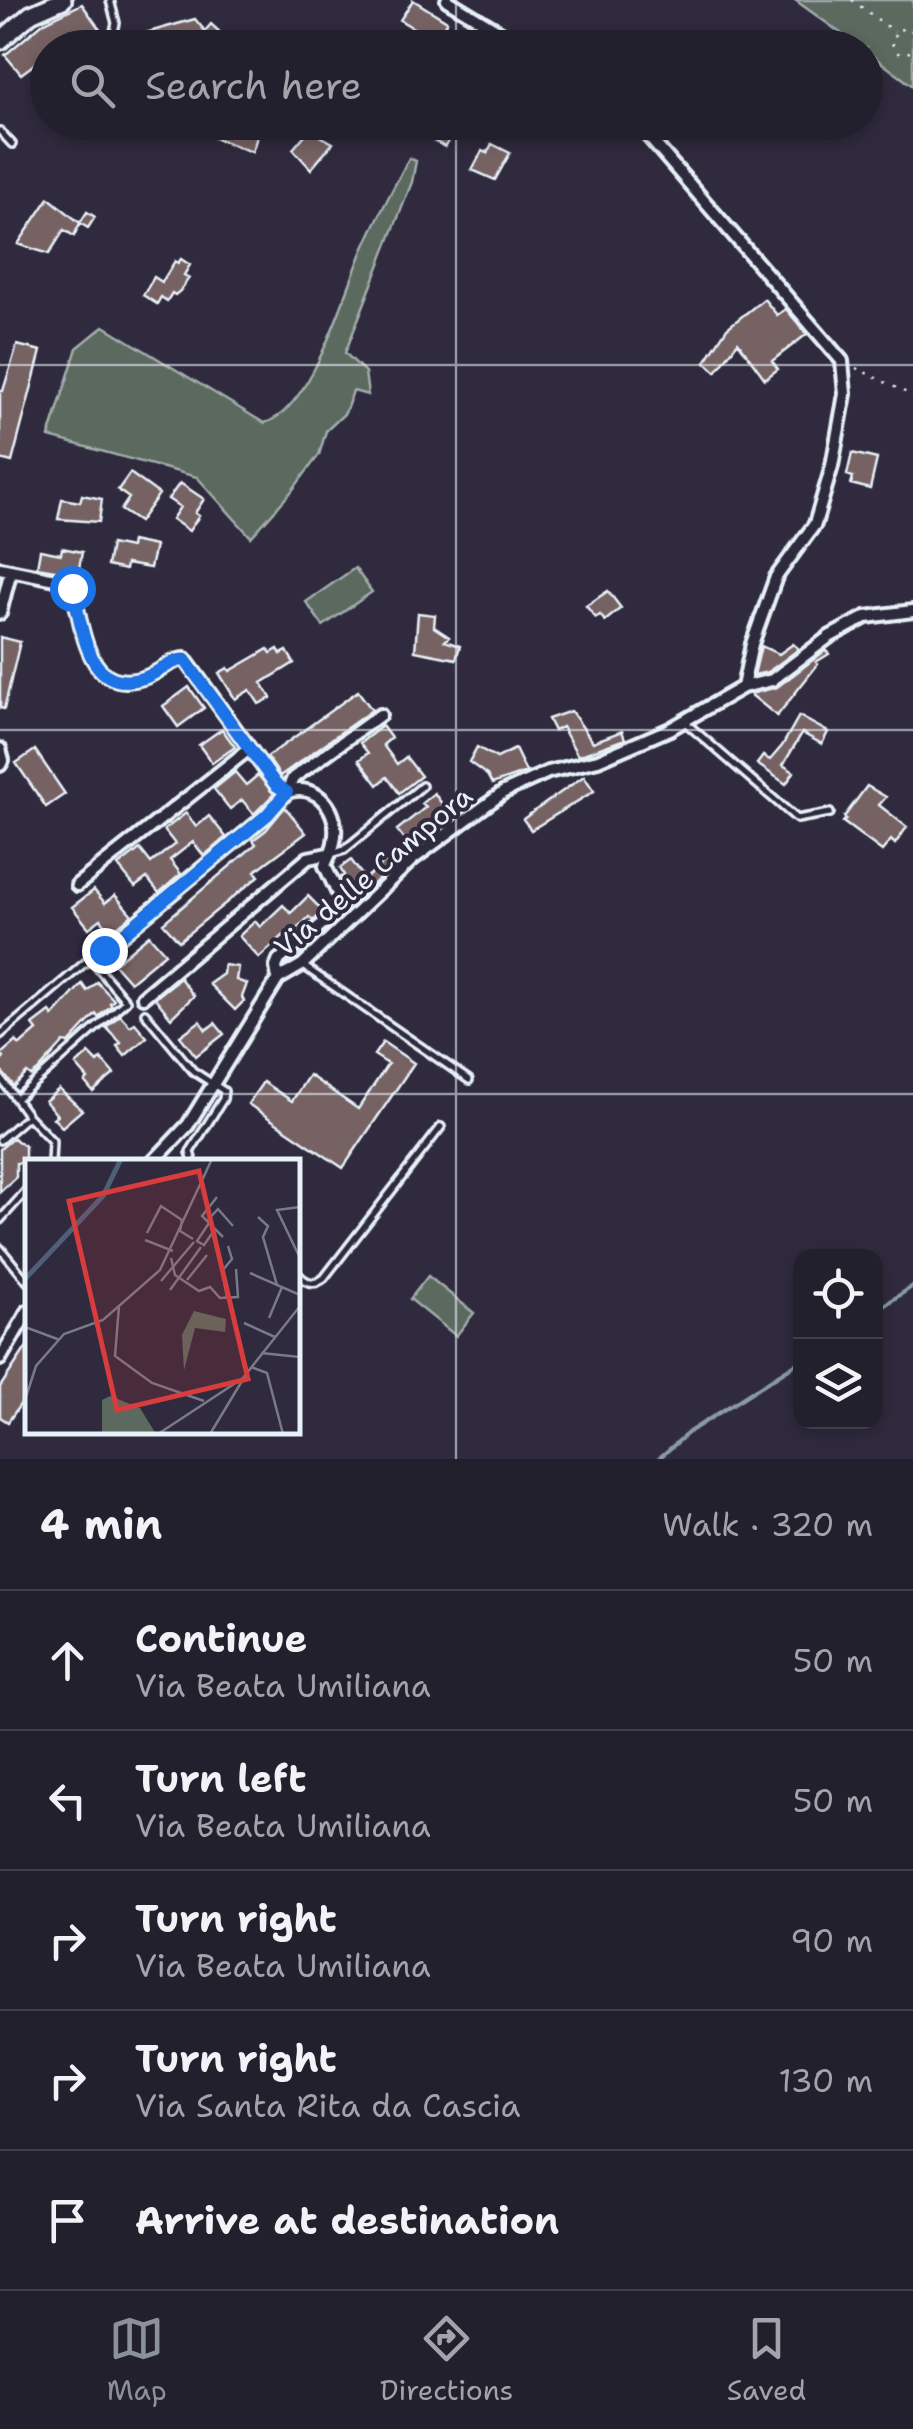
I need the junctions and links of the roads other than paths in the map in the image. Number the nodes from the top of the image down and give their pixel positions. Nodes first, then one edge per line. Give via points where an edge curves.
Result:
1 (64, 0) edge
2 (110, 0) edge
3 (447, 0) edge
4 (34, 7) edge
5 (114, 30) edge
6 (496, 30) edge
7 (0, 41) edge
8 (0, 131) edge
9 (652, 140) edge
10 (12, 144) dead end
11 (5, 570) edge
12 (913, 611) edge
13 (0, 613) edge
14 (743, 687) junction
15 (380, 715) dead end
16 (684, 722) junction
17 (0, 749) edge
18 (249, 750) junction
19 (0, 765) edge
20 (422, 786) dead end
21 (287, 792) junction
22 (830, 814) dead end
23 (328, 854) junction
24 (77, 885) dead end
25 (104, 950) dead end
26 (302, 965) junction
27 (278, 979) junction
28 (143, 997) dead end
29 (145, 1013) dead end
30 (0, 1035) edge
31 (0, 1077) edge
32 (469, 1080) dead end
33 (212, 1084) junction
34 (16, 1100) junction
35 (28, 1116) junction
36 (441, 1127) dead end
37 (0, 1140) edge
38 (51, 1159) edge
39 (158, 1159) edge
40 (192, 1159) edge
41 (25, 1192) edge
42 (0, 1220) edge
43 (0, 1248) edge
44 (300, 1276) edge
45 (25, 1278) edge
46 (25, 1316) edge
47 (0, 1359) edge

1 - 4 main road
2 - 5 lane
3 - 6 street
4 - 7 main road
8 - 10 lane
9 - 14 street via 842,361 845,394 815,524 776,577
11 - 13 street
11 - 18 street via 72,588 85,644 104,673 119,681 142,679 185,660
12 - 14 street, Via delle Campora via 853,623 772,680
14 - 16 street, Via delle Campora
15 - 21 street via 294,778
16 - 22 lane via 798,819
16 - 26 street, Via delle Campora via 504,792 413,859
17 - 19 street
18 - 21 street
18 - 24 street
20 - 23 lane via 344,850
21 - 23 street via 317,792 325,803 335,842
21 - 25 street
23 - 27 street via 338,912 279,960
23 - 28 street via 308,858
26 - 27 street, Via delle Campora
26 - 32 lane
27 - 33 street, Via delle Campora
29 - 33 lane
30 - 34 lane via 86,962 126,1001
31 - 34 lane
33 - 39 street, Via delle Campora
33 - 40 lane via 223,1099 190,1152
34 - 35 lane
35 - 37 lane
35 - 38 lane via 52,1141
36 - 44 lane via 324,1278 309,1283
41 - 42 lane
43 - 45 lane
46 - 47 street

